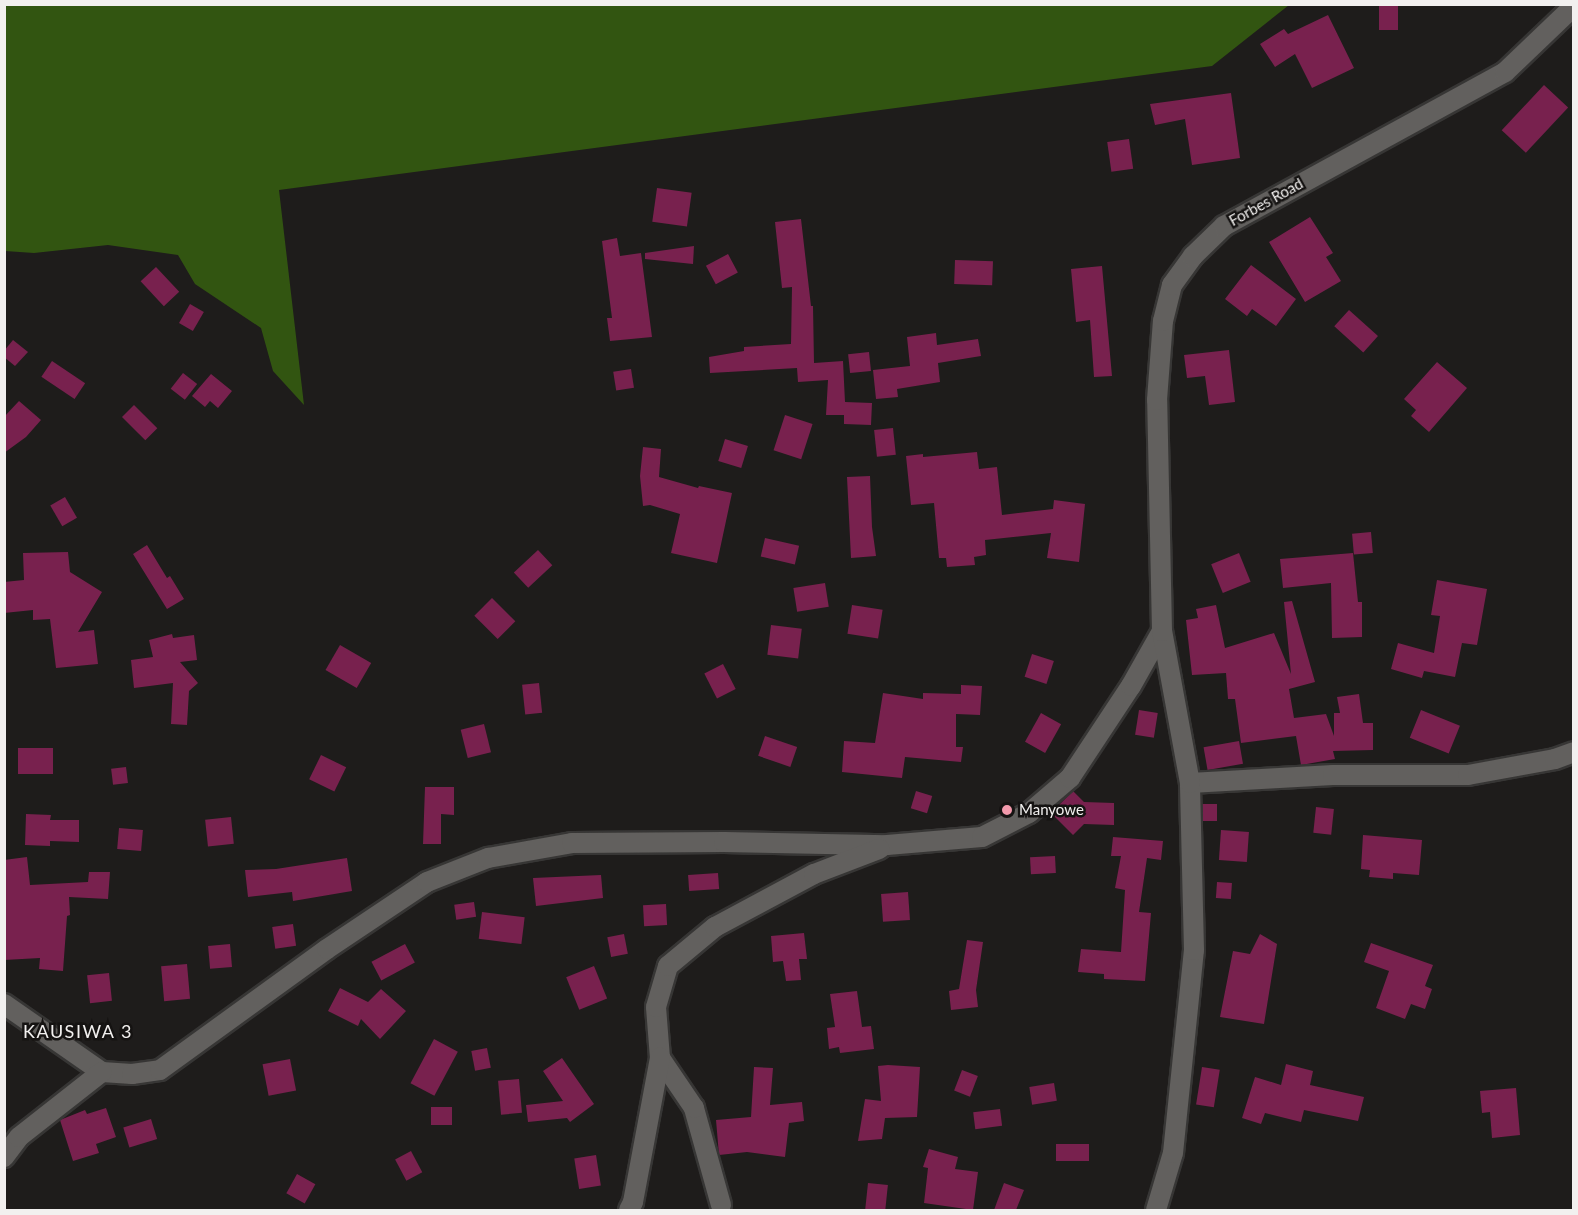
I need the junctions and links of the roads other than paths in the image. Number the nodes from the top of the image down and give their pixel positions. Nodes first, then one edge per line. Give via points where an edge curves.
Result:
1 (1574, 6) edge
2 (1162, 631) junction
3 (1574, 753) edge
4 (1190, 783) junction
5 (887, 846) junction
6 (4, 1004) edge
7 (660, 1058) junction
8 (102, 1072) junction
9 (4, 1157) edge
10 (721, 1205) dead end
11 (628, 1210) edge
12 (1156, 1210) edge

1 - 2 street, Forbes Road via 1504,72 1224,225 1193,255 1172,285 1163,321 1157,400
2 - 4 street, Forbes Road
2 - 5 street via 1070,778 1029,813 982,837
3 - 4 street via 1468,775 1333,775
4 - 12 street, Forbes Road via 1194,950 1173,1153
5 - 7 street via 814,874 725,922 668,966 656,1007
5 - 8 street via 572,843 488,858 427,882 160,1070 132,1074
6 - 8 street
7 - 10 street via 694,1108
7 - 11 street via 633,1202
8 - 9 street via 19,1137

